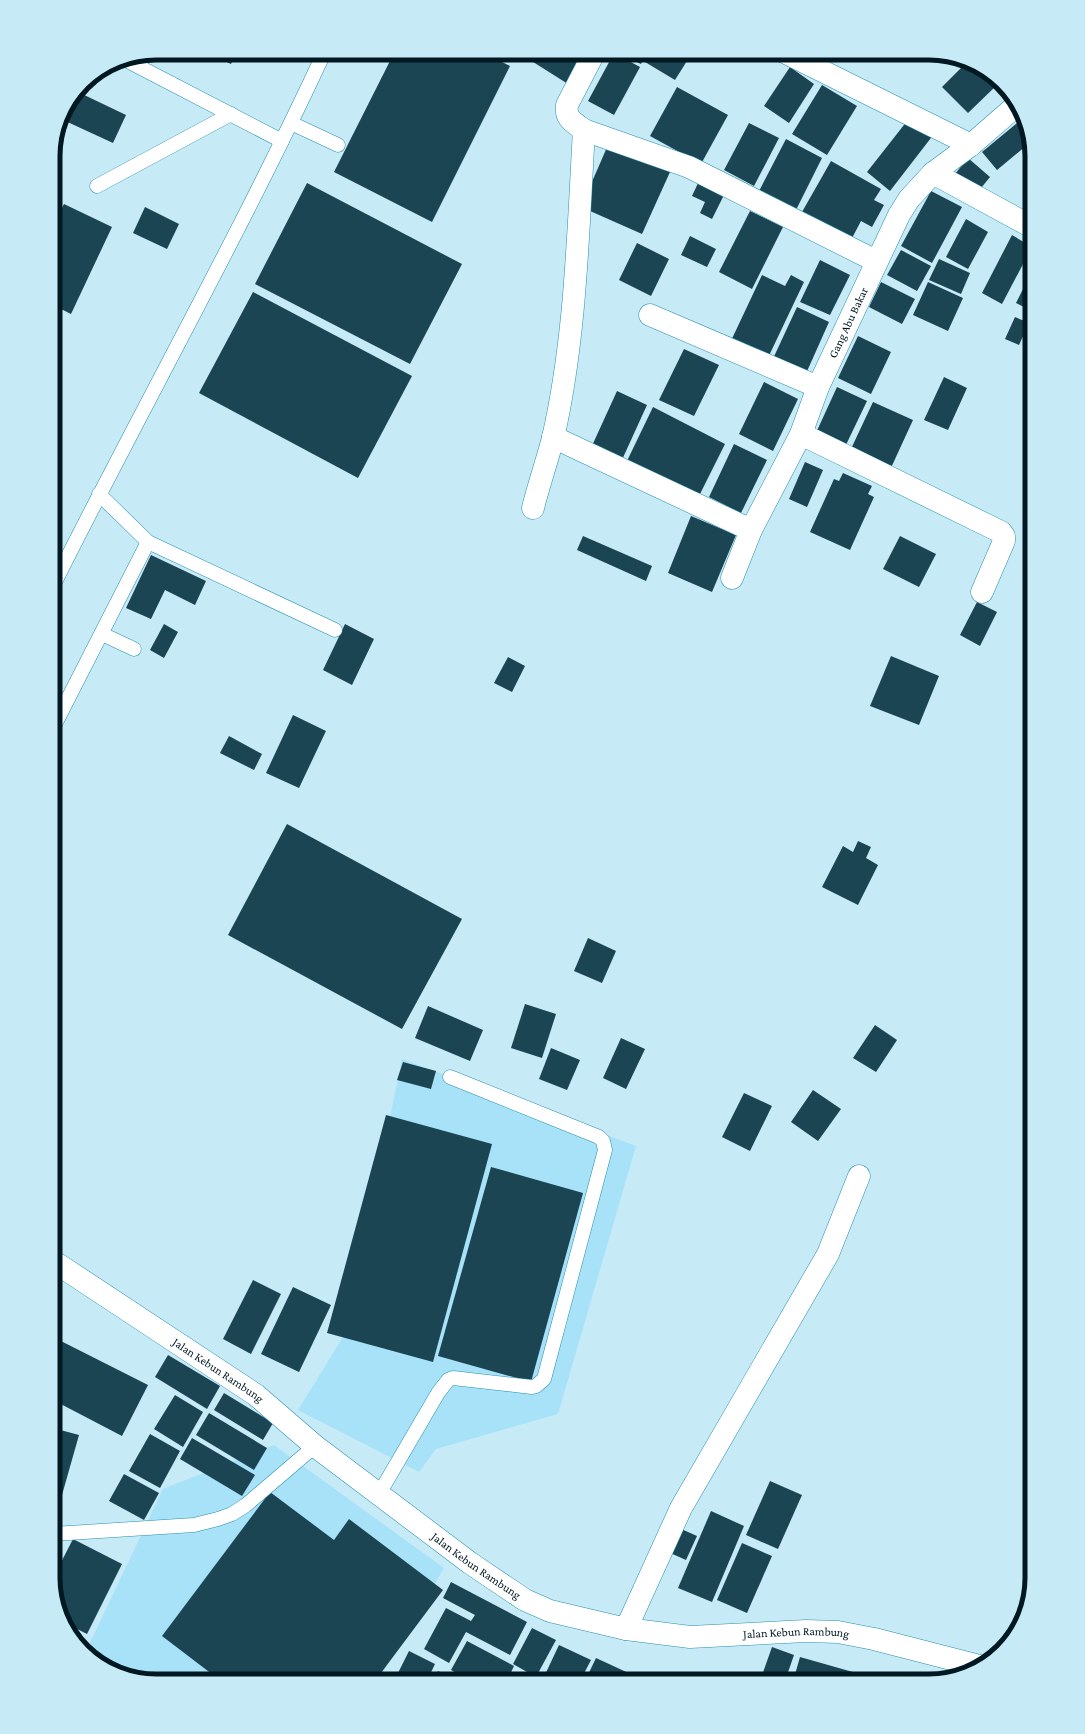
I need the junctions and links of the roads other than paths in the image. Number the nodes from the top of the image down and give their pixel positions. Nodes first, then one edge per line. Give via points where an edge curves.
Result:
1 (321, 60) edge
2 (590, 60) edge
3 (800, 60) edge
4 (132, 63) edge
5 (1012, 109) edge
6 (231, 114) junction
7 (291, 123) junction
8 (584, 130) junction
9 (282, 141) junction
10 (338, 145) dead end
11 (971, 145) junction
12 (933, 173) junction
13 (97, 186) dead end
14 (1025, 223) edge
15 (876, 261) junction
16 (650, 315) dead end
17 (818, 387) junction
18 (800, 434) junction
19 (553, 437) junction
20 (99, 494) junction
21 (533, 508) dead end
22 (752, 530) junction
23 (148, 542) junction
24 (60, 572) edge
25 (732, 578) dead end
26 (982, 592) dead end
27 (335, 630) dead end
28 (102, 634) junction
29 (134, 649) dead end
30 (60, 715) edge
31 (450, 1077) dead end
32 (859, 1176) dead end
33 (60, 1266) edge
34 (315, 1446) junction
35 (379, 1494) junction
36 (60, 1534) edge
37 (626, 1629) junction
38 (971, 1664) edge

1 - 7 lane
2 - 8 street via 567,105 566,113
3 - 11 street
4 - 6 lane
5 - 11 street, Gang Abu Bakar
6 - 9 lane
6 - 13 lane
7 - 9 lane
7 - 10 lane
8 - 15 street via 688,167
8 - 19 street via 575,281 568,350
9 - 20 lane
11 - 12 street, Gang Abu Bakar
12 - 14 street
12 - 15 street, Gang Abu Bakar via 909,199
15 - 17 street, Gang Abu Bakar
16 - 17 street
17 - 18 street, Gang Abu Bakar
18 - 22 street, Gang Abu Bakar
18 - 26 street via 1001,532 1004,541
19 - 21 street
19 - 22 street
20 - 23 lane
20 - 24 lane
22 - 25 street, Gang Abu Bakar
23 - 27 lane
23 - 28 lane
28 - 29 lane
28 - 30 lane
31 - 35 lane via 599,1138 603,1141 605,1150 544,1378 532,1387 453,1378 448,1380
32 - 37 street via 828,1254 681,1508
33 - 34 street, Jalan Kebun Rambung via 256,1395
34 - 35 street, Jalan Kebun Rambung
34 - 36 lane via 246,1505 218,1519 194,1525
35 - 37 street, Jalan Kebun Rambung via 470,1563 525,1600 550,1611
37 - 38 street, Jalan Kebun Rambung via 690,1637 806,1631 838,1632

